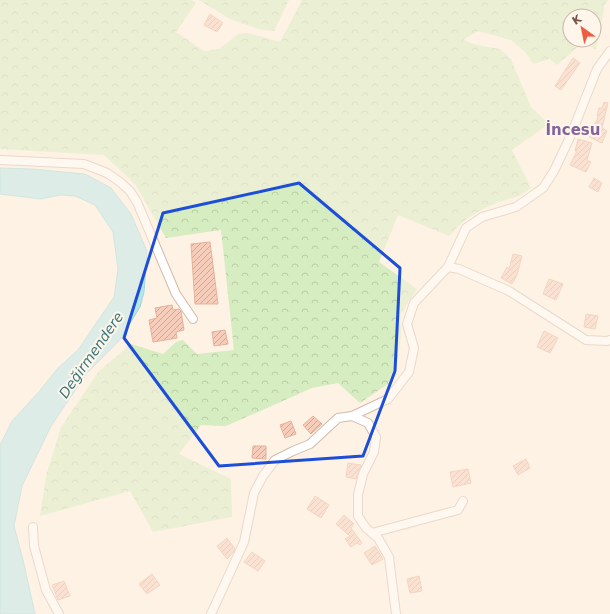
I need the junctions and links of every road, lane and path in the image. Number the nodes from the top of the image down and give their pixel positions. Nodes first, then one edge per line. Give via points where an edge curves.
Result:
1 (610, 51) edge
2 (0, 160) edge
3 (448, 267) junction
4 (193, 319) dead end
5 (610, 340) edge
6 (352, 416) junction
7 (463, 501) dead end
8 (34, 527) dead end
9 (372, 533) junction
10 (59, 614) edge
11 (211, 614) edge
12 (396, 614) edge

1 - 3 street via 597,69 571,135 543,188 516,207 482,217 466,228
2 - 4 street via 84,164 120,182 137,202 176,294
3 - 5 street via 459,269 510,291 586,340
3 - 6 street via 414,303 407,324 414,348 409,372 388,399
6 - 9 street via 368,423 376,437 374,452 363,474 358,495 358,516
6 - 11 street via 338,418 310,444 275,460 263,476 254,493 244,542
7 - 9 street via 458,510
8 - 10 street via 34,546 46,590
9 - 12 street via 378,538 389,557

